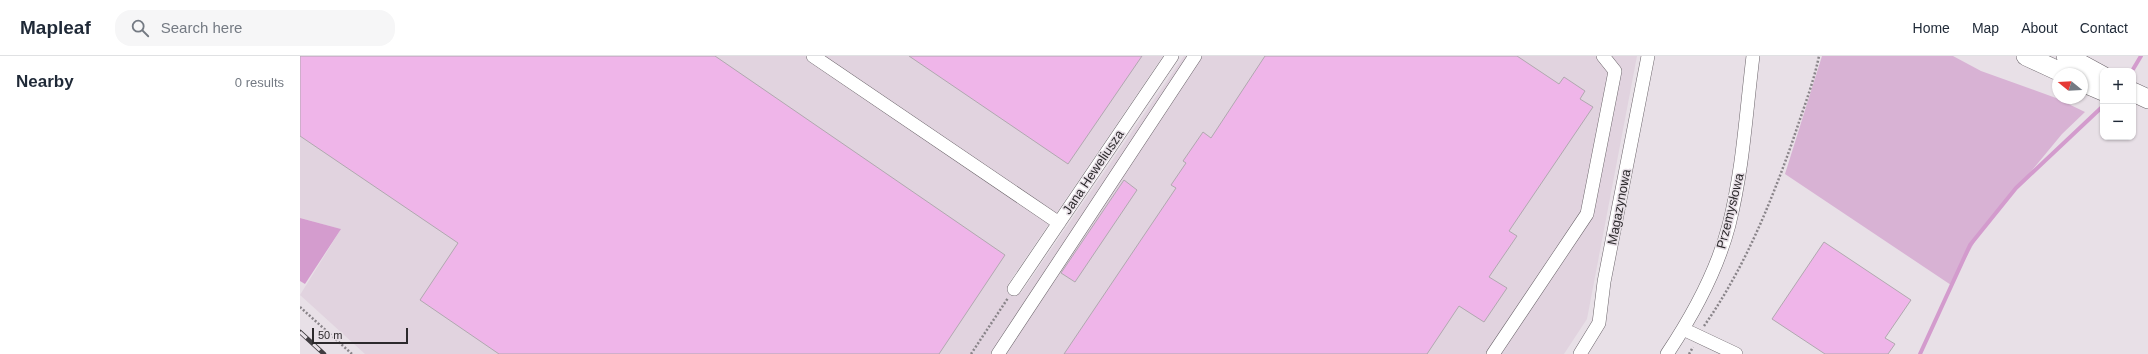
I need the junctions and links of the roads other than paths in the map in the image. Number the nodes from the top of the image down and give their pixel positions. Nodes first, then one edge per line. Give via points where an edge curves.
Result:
1 (813, 56) edge
2 (1172, 56) edge
3 (1196, 56) edge
4 (1648, 56) edge
5 (2026, 56) edge
6 (2066, 56) edge
7 (1753, 57) edge
8 (1608, 58) edge
9 (2052, 68) edge
10 (2100, 74) edge
11 (2088, 85) edge
12 (2100, 90) edge
13 (2136, 93) edge
14 (2148, 99) edge
15 (2136, 106) edge
16 (2148, 112) edge
17 (1059, 223) junction
18 (1014, 289) road end
19 (1514, 322) junction
20 (1683, 329) junction
21 (998, 354) edge
22 (1493, 354) edge
23 (1502, 354) edge
24 (1580, 354) edge
25 (1667, 354) edge
26 (1736, 354) edge

1 - 17 street
2 - 17 street, Jana Heweliusza
3 - 21 street
4 - 24 street, Magazynowa via 1604,282 1599,323
5 - 9 highway
6 - 10 highway
7 - 20 street, Przemysłowa via 1745,140 1729,226 1706,288
8 - 19 street via 1615,71 1587,214
11 - 12 highway
13 - 14 highway
15 - 16 highway
17 - 18 street, Jana Heweliusza
19 - 22 street
19 - 23 street
20 - 25 street, Przemysłowa
20 - 26 street

